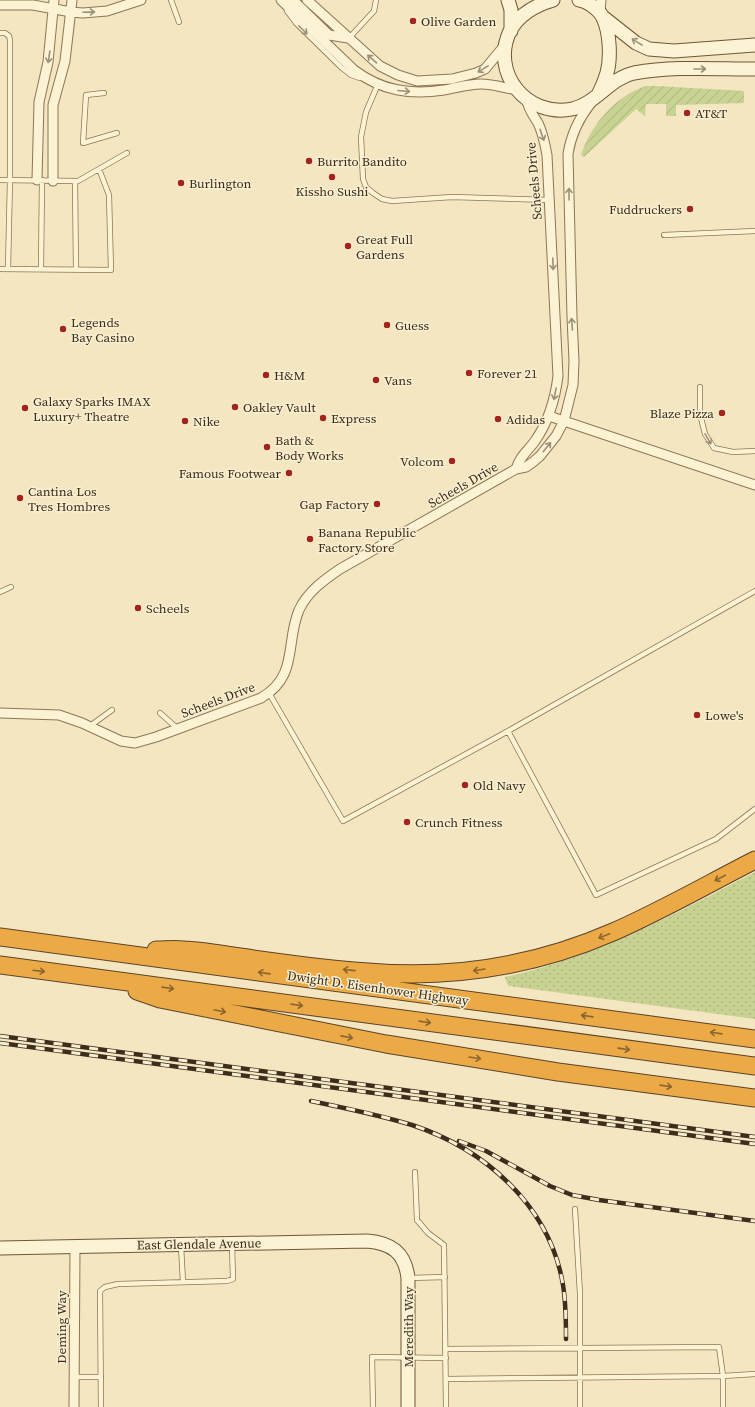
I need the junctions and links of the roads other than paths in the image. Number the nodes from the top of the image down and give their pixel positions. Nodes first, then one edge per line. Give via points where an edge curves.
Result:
1 (72, 0) edge
2 (141, 0) edge
3 (171, 0) edge
4 (280, 0) edge
5 (288, 0) edge
6 (307, 0) edge
7 (376, 0) edge
8 (508, 0) edge
9 (553, 0) edge
10 (579, 0) edge
11 (0, 5) edge
12 (53, 9) edge
13 (601, 10) edge
14 (71, 12) junction
15 (179, 22) dead end
16 (511, 31) junction
17 (0, 33) edge
18 (348, 38) junction
19 (506, 45) junction
20 (755, 45) edge
21 (755, 69) edge
22 (378, 84) junction
23 (517, 90) junction
24 (104, 93) dead end
25 (597, 96) junction
26 (527, 100) junction
27 (117, 133) dead end
28 (127, 153) dead end
29 (99, 169) junction
30 (0, 180) edge
31 (10, 180) junction
32 (40, 180) junction
33 (53, 181) junction
34 (75, 181) junction
35 (550, 200) junction
36 (755, 231) edge
37 (664, 235) dead end
38 (0, 269) edge
39 (8, 269) junction
40 (41, 269) junction
41 (76, 270) junction
42 (700, 387) dead end
43 (549, 416) junction
44 (564, 421) junction
45 (755, 451) edge
46 (516, 469) junction
47 (755, 485) edge
48 (11, 587) dead end
49 (755, 591) edge
50 (0, 592) edge
51 (269, 694) junction
52 (112, 710) dead end
53 (160, 712) dead end
54 (0, 713) edge
55 (90, 726) junction
56 (178, 729) junction
57 (508, 731) junction
58 (755, 809) edge
59 (755, 860) edge
60 (0, 937) edge
61 (101, 951) junction
62 (0, 966) edge
63 (101, 979) junction
64 (755, 1038) edge
65 (755, 1066) edge
66 (755, 1098) edge
67 (415, 1172) dead end
68 (575, 1209) dead end
69 (232, 1244) junction
70 (181, 1245) junction
71 (75, 1247) junction
72 (0, 1248) edge
73 (395, 1250) joint
74 (408, 1278) junction
75 (445, 1278) junction
76 (183, 1282) junction
77 (581, 1348) junction
78 (446, 1349) junction
79 (408, 1357) junction
80 (446, 1358) junction
81 (755, 1374) edge
82 (723, 1376) junction
83 (74, 1377) junction
84 (101, 1378) junction
85 (580, 1378) junction
86 (446, 1379) junction
87 (74, 1407) edge
88 (101, 1407) edge
89 (373, 1407) edge
90 (408, 1407) edge
91 (446, 1407) edge
92 (580, 1407) edge
93 (723, 1407) edge

1 - 14 street
14 -> 2 street via 107,11
3 - 15 lane
4 -> 22 street via 354,70 367,80
5 - 18 street via 296,3 329,35
6 - 18 street
7 - 18 lane via 374,11
8 - 16 street via 511,10
9 - 16 street via 536,6 520,17
10 - 13 street
11 - 12 street via 33,5
12 - 14 street
12 -> 32 street via 48,62 38,102
20 -> 13 street via 674,51 649,49 636,43
13 - 25 street via 609,50 607,72
14 - 33 street via 65,61 53,105
16 - 19 street
17 - 31 lane via 5,33 10,40
19 -> 18 street via 485,69 476,73 452,79 416,81 380,66
19 - 23 street via 505,60 509,78
25 -> 21 street via 622,77 661,69
22 -> 23 street via 394,90 415,92 479,84 492,84
22 - 35 lane via 366,112 361,137 364,179 373,194 392,201 452,197
23 - 26 street
24 - 27 lane via 86,95 83,143
25 - 26 street via 572,109 555,110 535,105
44 -> 25 street, Scheels Drive via 573,385 574,367 568,154 575,128
26 -> 35 street, Scheels Drive via 545,143
28 - 29 lane
29 - 34 lane
29 - 41 lane via 109,195 111,270
30 - 31 lane
31 - 32 lane
31 - 39 lane
32 - 33 lane
32 - 40 lane
33 - 34 lane
34 - 41 lane
35 -> 43 street, Scheels Drive via 558,376
36 - 37 lane
38 - 39 lane
39 - 40 lane
40 - 41 lane
42 -> 45 lane via 700,414 705,434 714,448 733,452
43 - 44 street
43 - 46 street, Scheels Drive via 534,442 519,460
46 -> 44 street, Scheels Drive via 526,467 540,456
44 - 47 street
46 - 51 street, Scheels Drive via 340,569 315,588 302,604 297,617 284,676
48 - 50 lane
49 - 57 lane
51 - 56 street, Scheels Drive
51 - 57 lane via 343,821
52 - 55 lane
53 - 56 lane
54 - 55 street, Scheels Drive via 59,715
55 - 56 street, Scheels Drive via 121,741 135,743
57 - 58 lane via 596,895 716,839
59 -> 61 highway via 612,933 562,951 474,971 375,973 183,949
60 - 61 highway, Dwight D. Eisenhower Highway
64 -> 61 highway, Dwight D. Eisenhower Highway
62 -> 63 highway, Dwight D. Eisenhower Highway
63 -> 65 highway, Dwight D. Eisenhower Highway
63 -> 66 highway via 160,999 348,1037 558,1072
67 - 75 lane via 417,1220 428,1233 444,1245
68 - 77 lane
69 - 70 street, East Glendale Avenue
69 - 73 street, East Glendale Avenue via 367,1241 388,1245
69 - 76 lane via 233,1279
70 - 71 street, East Glendale Avenue
70 - 76 lane
71 - 72 street, East Glendale Avenue
71 - 83 street, Deming Way
73 - 74 street, Meredith Way via 402,1258
74 - 75 lane
74 - 79 street, Meredith Way
75 - 78 lane
76 - 84 lane via 118,1284 105,1286 100,1291
77 - 78 lane
77 - 82 lane via 719,1347
77 - 85 lane
78 - 80 lane
79 - 80 lane
79 - 89 lane via 372,1358
79 - 90 street, Meredith Way
80 - 86 lane
81 - 82 lane
82 - 85 lane
82 - 93 lane
83 - 84 lane
83 - 87 street, Deming Way
84 - 88 lane
85 - 86 lane
85 - 92 lane
86 - 91 lane

